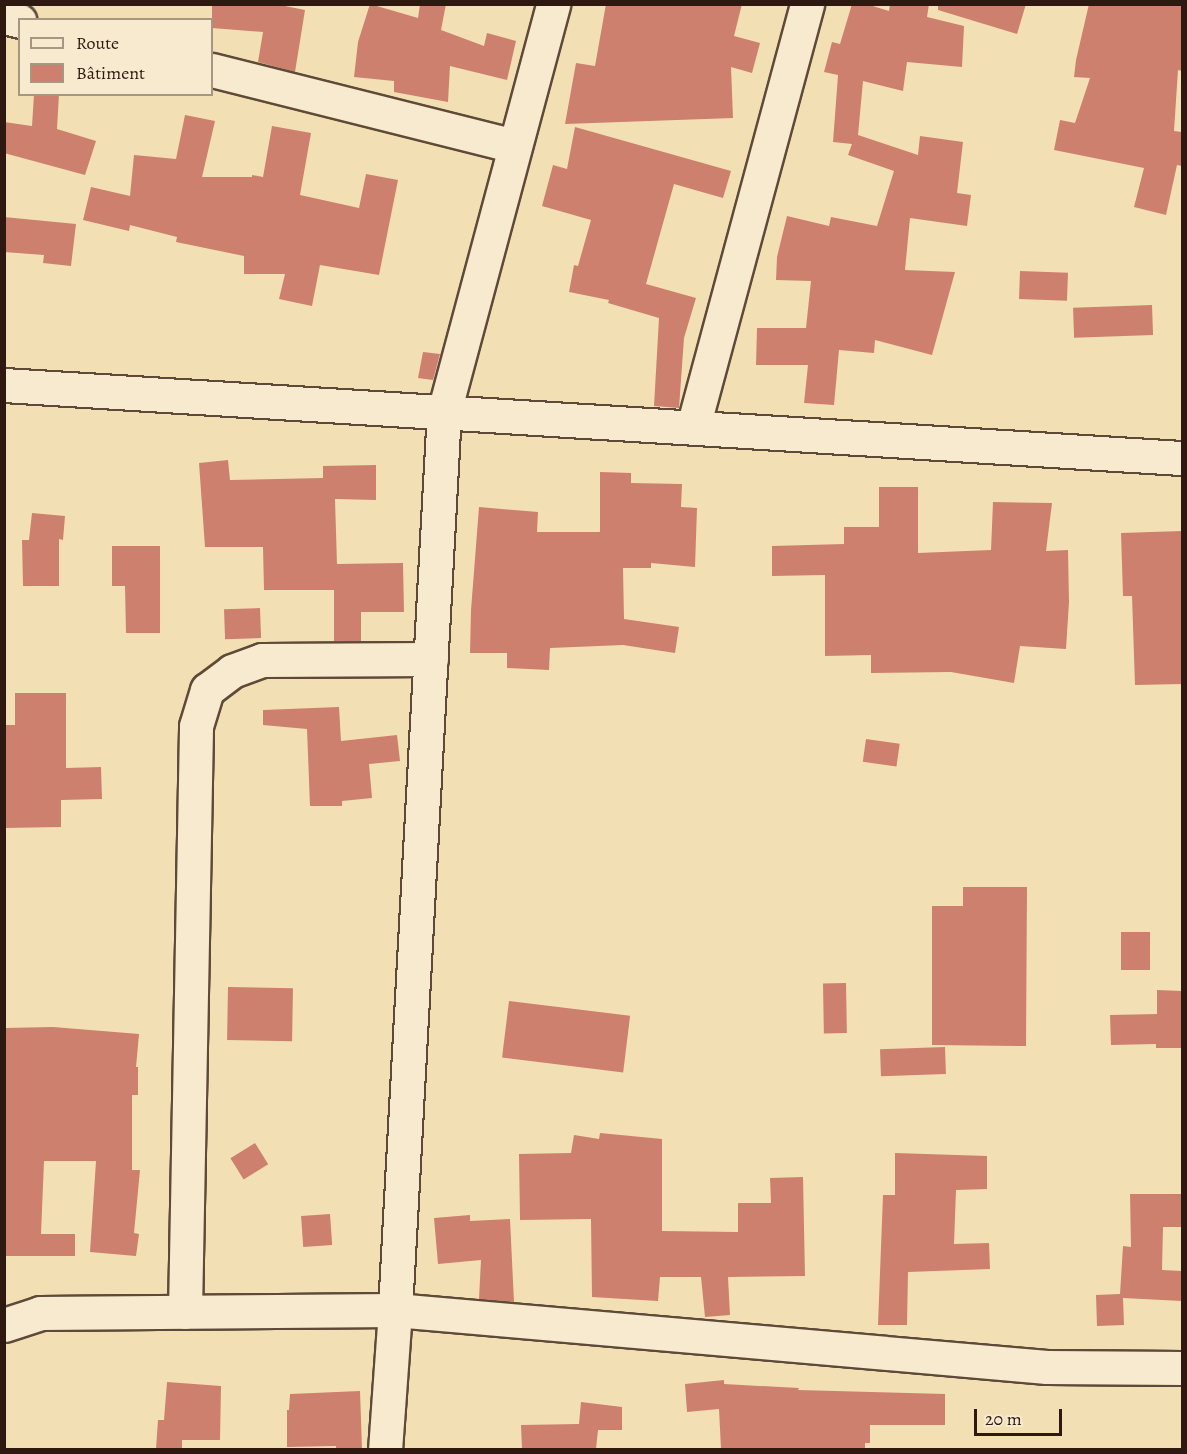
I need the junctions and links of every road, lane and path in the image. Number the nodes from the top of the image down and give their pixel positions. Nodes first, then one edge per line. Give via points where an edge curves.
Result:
1 (553, 4) edge
2 (807, 4) edge
3 (213, 69) edge
4 (515, 146) junction
5 (4, 385) edge
6 (444, 412) junction
7 (693, 427) junction
8 (1182, 458) edge
9 (431, 659) junction
10 (396, 1310) junction
11 (185, 1312) junction
12 (4, 1325) edge
13 (1182, 1368) edge
14 (385, 1449) edge

1 - 4 street
2 - 7 street
3 - 4 street
4 - 6 street
5 - 6 street
6 - 7 street
6 - 9 street
7 - 8 street
9 - 10 street
9 - 11 street via 262,660 232,671 207,690 196,726
10 - 11 street
10 - 13 street via 1047,1367
10 - 14 street
11 - 12 street via 40,1314

